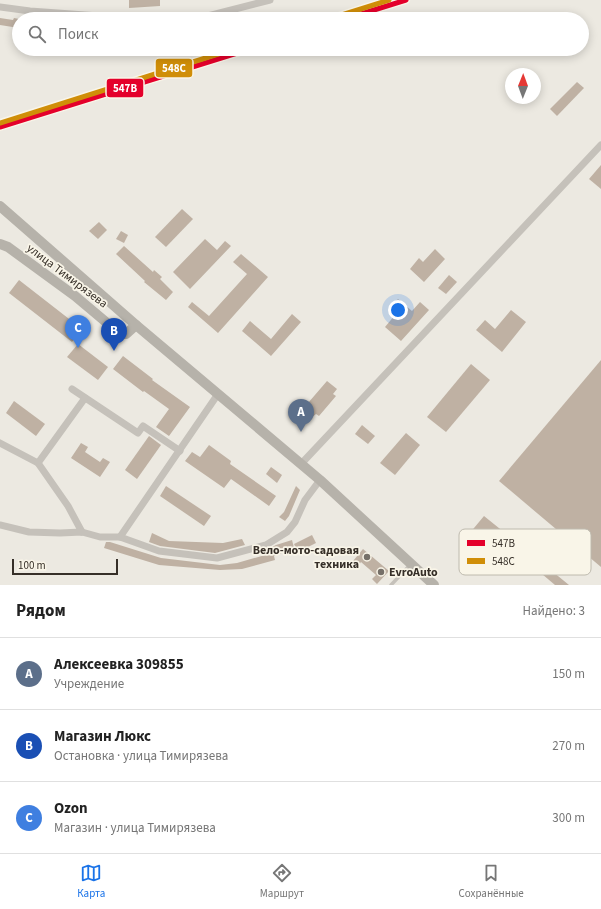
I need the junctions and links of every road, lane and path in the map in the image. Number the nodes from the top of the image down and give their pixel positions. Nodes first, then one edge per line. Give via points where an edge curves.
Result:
1 (270, 0) edge
2 (0, 7) edge
3 (51, 12) edge
4 (223, 12) edge
5 (601, 145) edge
6 (0, 206) edge
7 (0, 244) edge
8 (136, 325) junction
9 (72, 389) dead end
10 (218, 394) junction
11 (85, 398) junction
12 (0, 443) edge
13 (180, 451) junction
14 (38, 463) junction
15 (301, 464) junction
16 (320, 480) junction
17 (0, 525) edge
18 (82, 532) junction
19 (120, 537) junction
20 (412, 564) junction
21 (391, 585) edge
22 (434, 585) edge

1 - 4 street
2 - 3 street
5 - 15 street
6 - 8 main road
7 - 8 main road, улица Тимирязева via 8,247 75,296 119,333 126,334
8 - 10 main road
9 - 11 street
10 - 13 street
10 - 15 main road
11 - 13 street via 138,433 143,426
11 - 14 street
12 - 14 street
13 - 19 street
14 - 18 street via 68,506
15 - 16 main road
16 - 19 street via 305,500 295,522 286,532 266,545 218,558 159,552
16 - 20 main road
17 - 18 street via 29,532
18 - 19 street via 100,537
20 - 21 lane
20 - 22 main road

